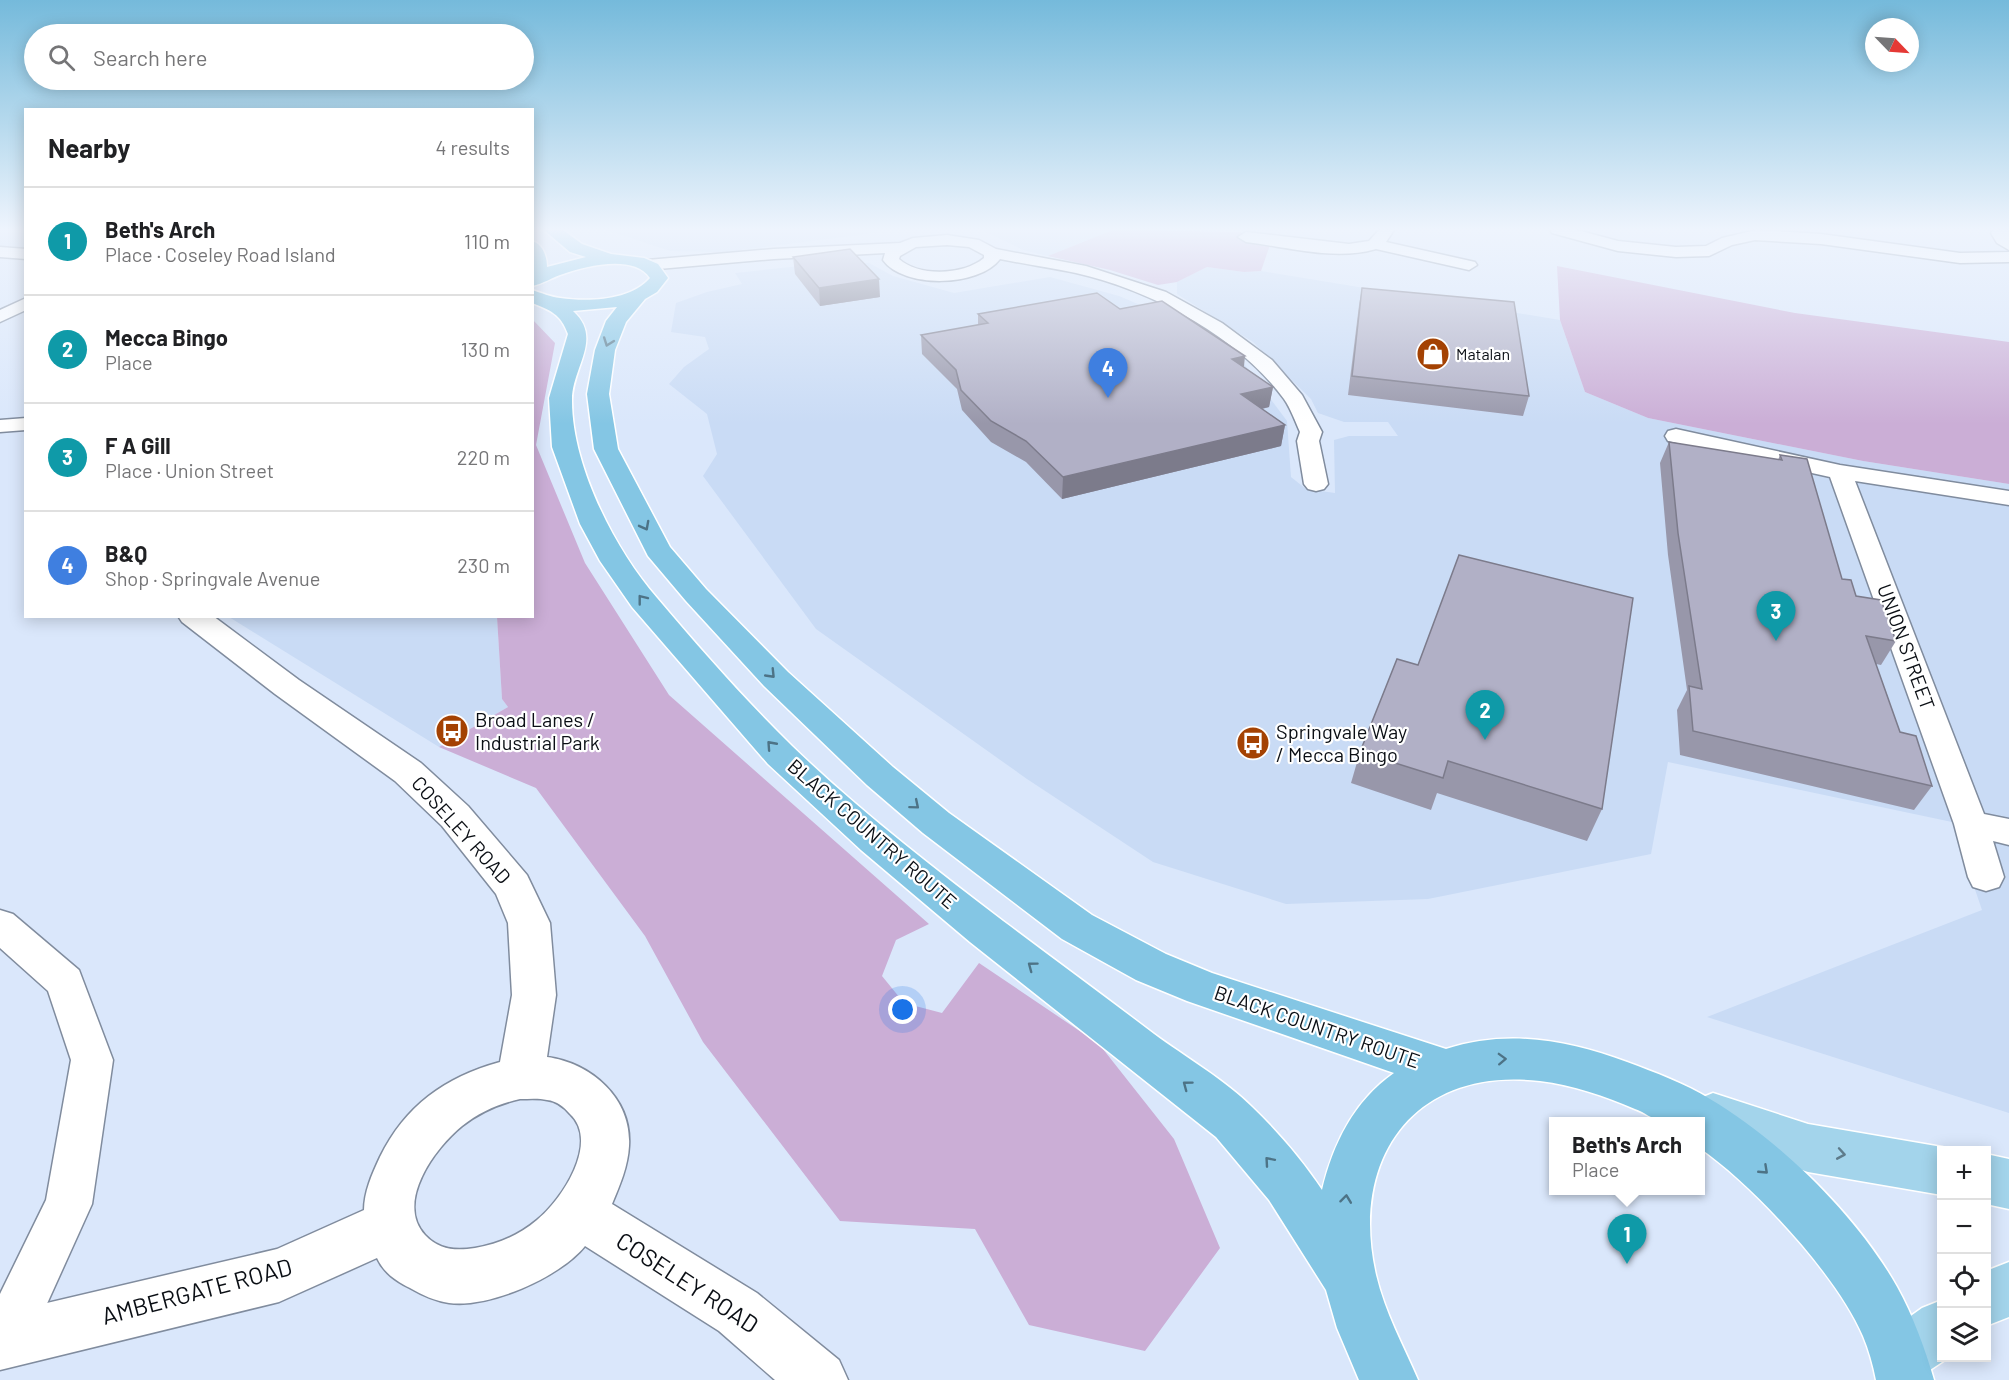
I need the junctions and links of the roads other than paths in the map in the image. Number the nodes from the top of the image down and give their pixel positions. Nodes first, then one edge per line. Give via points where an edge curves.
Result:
1 (546, 294) edge
2 (561, 294) edge
3 (618, 294) edge
4 (637, 294) edge
5 (1156, 294) edge
6 (24, 424) edge
7 (0, 426) edge
8 (1676, 436) dead end
9 (1840, 472) junction
10 (1316, 484) dead end
11 (2009, 498) edge
12 (196, 618) edge
13 (1971, 824) junction
14 (2009, 832) edge
15 (1986, 877) dead end
16 (0, 925) edge
17 (1445, 1070) junction
18 (520, 1078) junction
19 (1666, 1099) junction
20 (1695, 1117) edge
21 (1705, 1124) edge
22 (1937, 1170) edge
23 (1991, 1180) edge
24 (2009, 1184) edge
25 (579, 1214) junction
26 (389, 1226) junction
27 (1350, 1278) junction
28 (2009, 1289) edge
29 (1991, 1297) edge
30 (2, 1342) edge
31 (1916, 1355) edge
32 (1377, 1371) edge
33 (819, 1380) edge

27 -> 1 highway, BLACK COUNTRY ROUTE via 1287,1182 1233,1120 985,930 875,840 780,755 643,601 594,524 564,447 560,398 578,334 574,322
2 - 3 highway via 598,304
4 -> 17 highway, BLACK COUNTRY ROUTE via 616,321 605,350 598,394 606,449 658,550 776,679 936,823 1077,927 1151,967 1202,988
5 - 10 street via 1216,327 1265,364 1295,399 1311,432 1308,441
6 - 7 street
8 - 9 street
9 - 11 street
9 - 13 street, UNION STREET
12 - 18 street, COSELEY ROAD via 408,772 455,816 513,886 529,923 534,995
13 - 14 street
13 - 15 street, UNION STREET
16 - 30 street via 65,982 92,1060 69,1204
17 -> 19 highway via 1494,1059 1547,1060 1589,1069
27 -> 17 highway via 1345,1213 1359,1150 1393,1101
18 - 25 street via 551,1079 576,1088 594,1104 603,1124 603,1165 592,1195
18 - 26 street via 496,1083 460,1100 436,1118 407,1151 393,1182
19 -> 20 highway
19 -> 22 main road via 1808,1148
21 -> 31 highway via 1746,1154 1826,1234
23 - 24 main road
25 - 26 street via 539,1251 505,1268 468,1276 437,1274 407,1256
25 - 33 street, COSELEY ROAD via 738,1312
26 - 30 street, AMBERGATE ROAD via 279,1275
27 - 32 highway
28 - 29 main road

